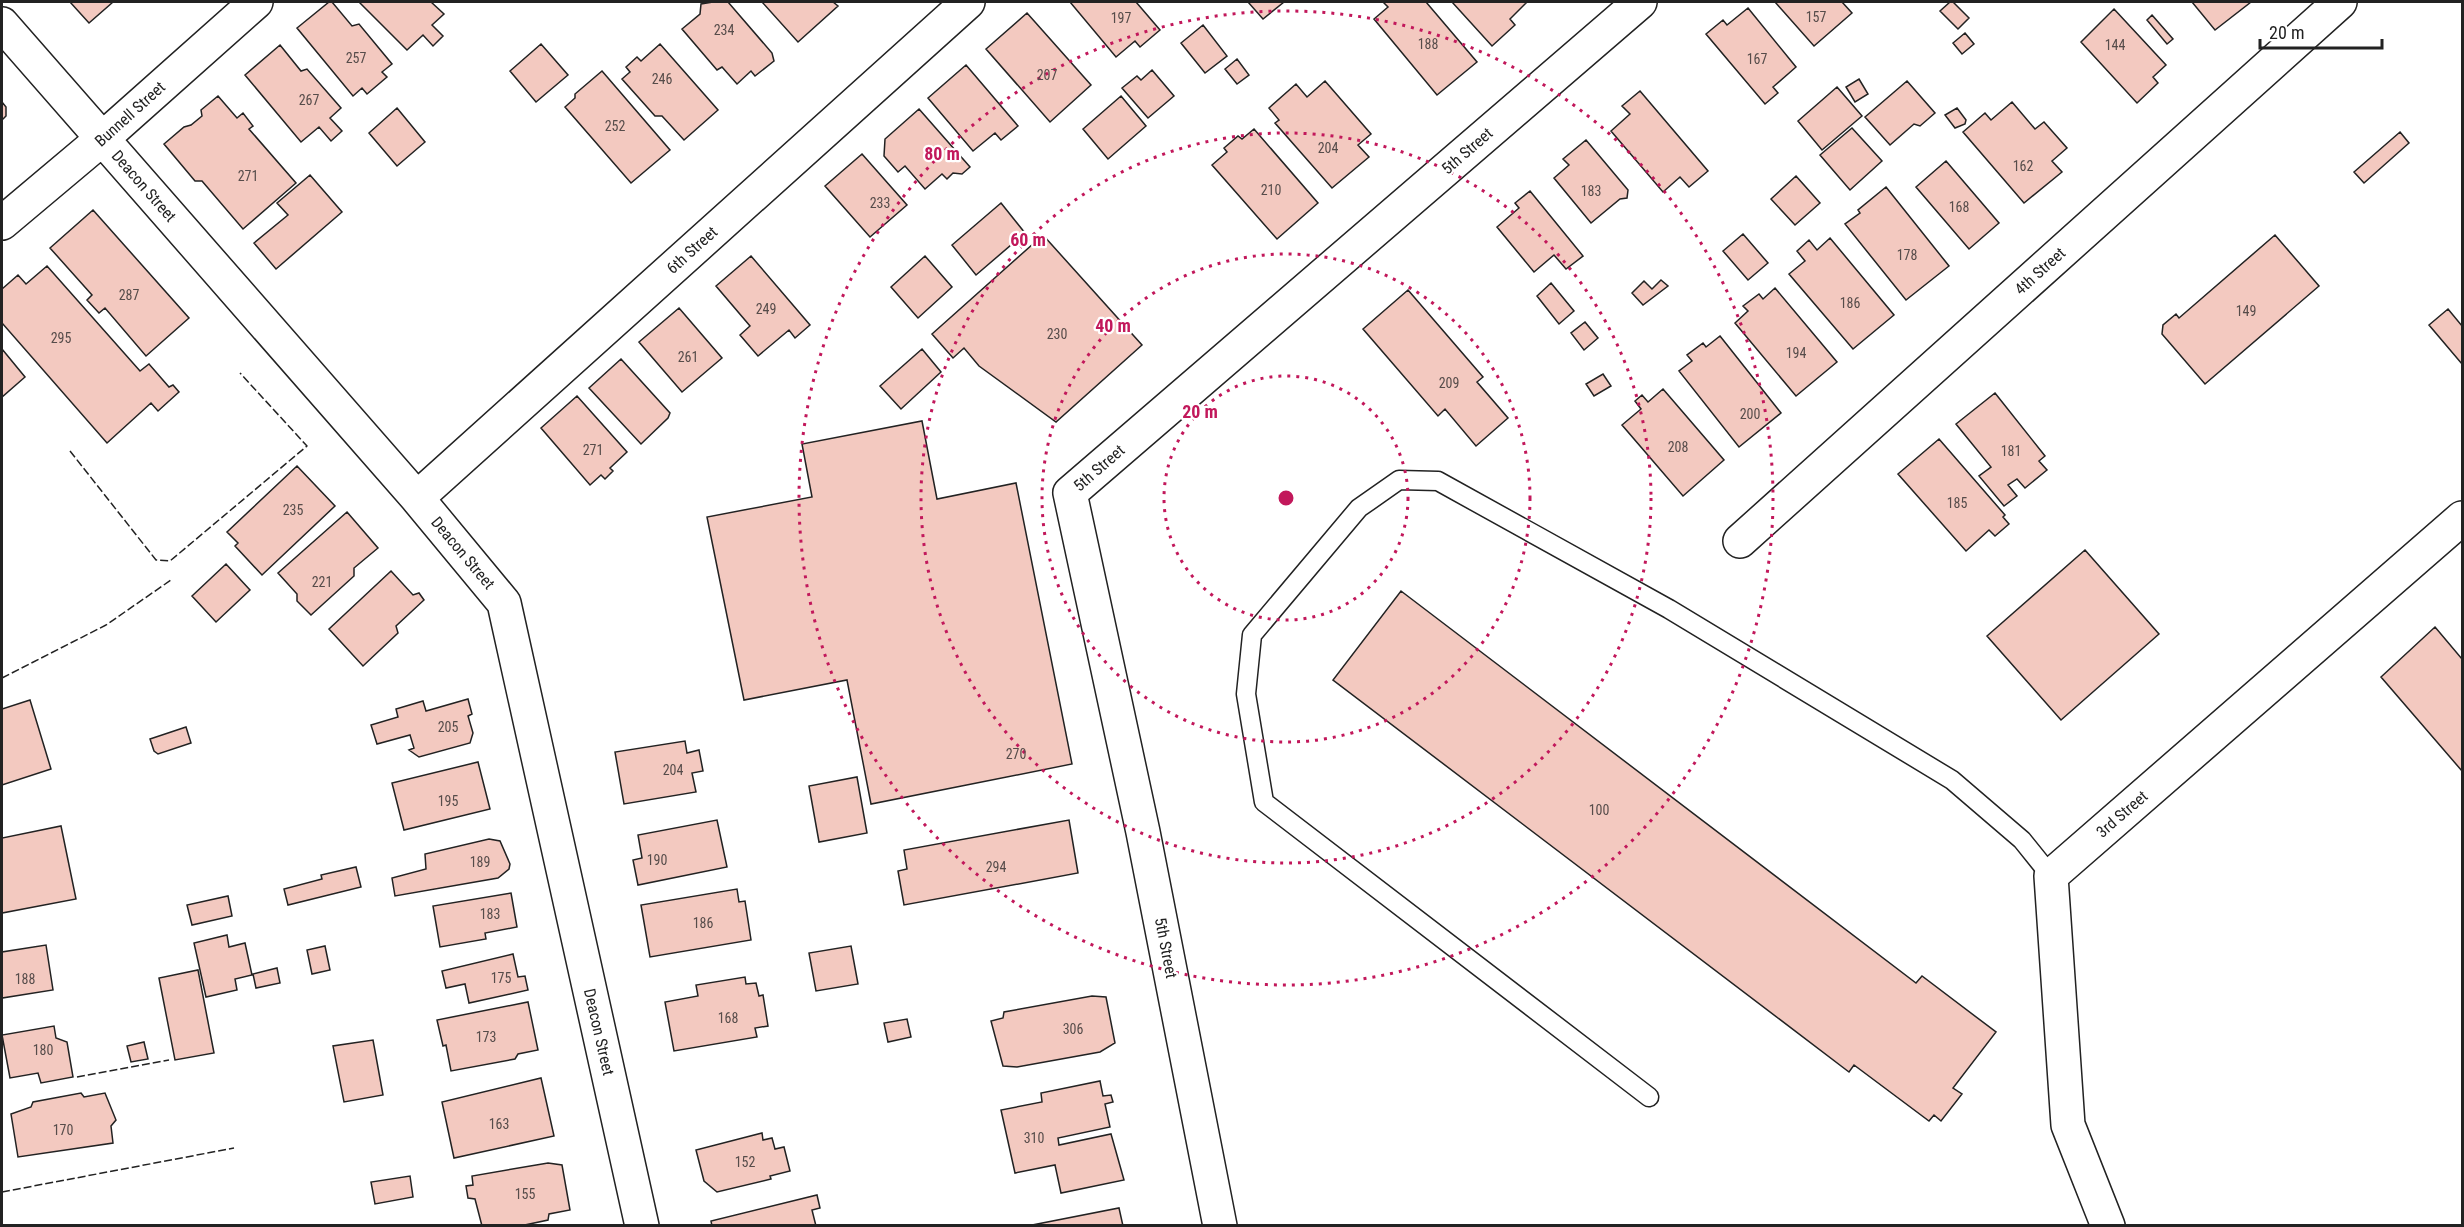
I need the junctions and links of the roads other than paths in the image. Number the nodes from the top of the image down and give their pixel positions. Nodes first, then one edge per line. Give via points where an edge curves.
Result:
1 (256, 2) edge
2 (968, 2) edge
3 (1640, 2) edge
4 (2340, 2) edge
5 (2, 24) edge
6 (102, 139) junction
7 (2, 223) edge
8 (417, 498) junction
9 (2463, 518) edge
10 (1740, 541) dead end
11 (2052, 876) junction
12 (1648, 1097) dead end
13 (642, 1226) edge
14 (1221, 1226) edge
15 (2108, 1226) edge

1 - 6 street, Bunnell Street
2 - 8 street, 6th Street
3 - 14 street, 5th Street via 1070,493 1143,832
4 - 10 street, 4th Street
5 - 6 street, Deacon Street
6 - 7 street, Bunnell Street
6 - 8 street, Deacon Street
8 - 13 street, Deacon Street via 504,603
9 - 11 street, 3rd Street
11 - 12 lane via 2022,840 1942,774 1669,609 1438,481 1399,480 1359,508 1252,634 1246,694 1264,802
11 - 15 street via 2068,1125

